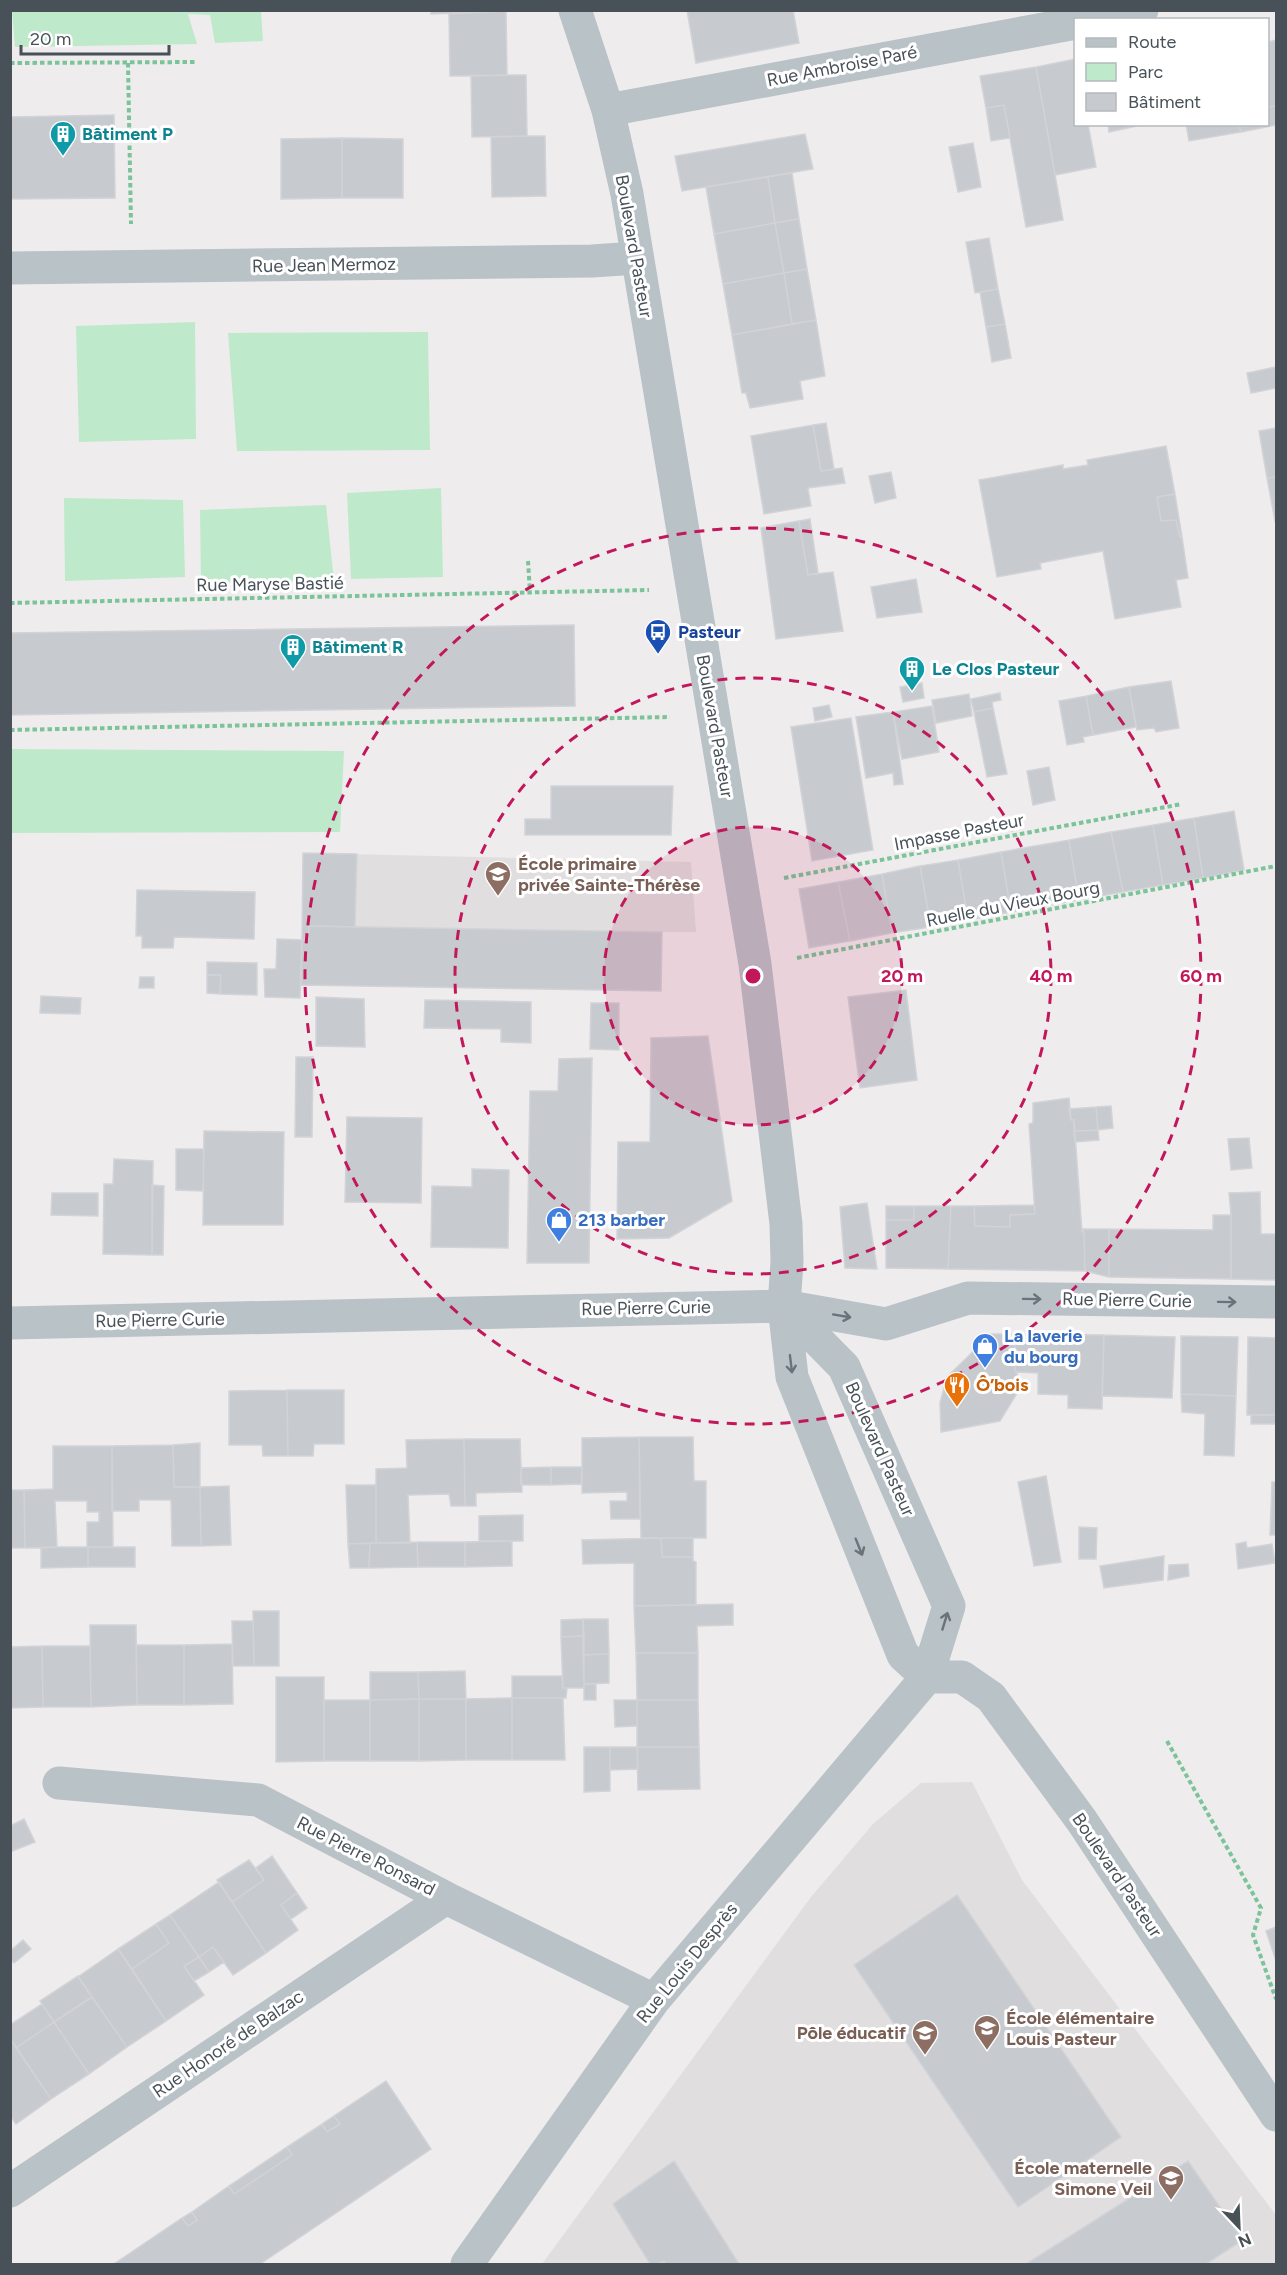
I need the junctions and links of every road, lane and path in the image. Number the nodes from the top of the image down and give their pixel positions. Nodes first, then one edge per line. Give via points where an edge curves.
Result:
1 (575, 10) edge
2 (1142, 10) edge
3 (1104, 18) edge
4 (1074, 23) edge
5 (197, 62) dead end
6 (10, 63) edge
7 (128, 63) junction
8 (608, 110) junction
9 (637, 258) junction
10 (132, 267) junction
11 (10, 268) edge
12 (528, 561) dead end
13 (691, 590) junction
14 (530, 592) junction
15 (10, 603) edge
16 (714, 716) junction
17 (10, 730) edge
18 (1182, 804) dead end
19 (1276, 866) edge
20 (742, 886) junction
21 (755, 964) junction
22 (1276, 1302) edge
23 (784, 1306) junction
24 (10, 1323) edge
25 (927, 1677) junction
26 (1167, 1741) dead end
27 (59, 1783) dead end
28 (446, 1898) junction
29 (1276, 1999) edge
30 (654, 2000) junction
31 (1276, 2115) edge
32 (10, 2191) edge
33 (467, 2265) edge

1 - 8 street, Boulevard Pasteur
2 - 3 street
4 - 8 street, Rue Ambroise Paré
5 - 7 path
6 - 7 path
7 - 10 path
8 - 9 street, Boulevard Pasteur
9 - 10 street, Rue Jean Mermoz
9 - 13 street, Boulevard Pasteur
10 - 11 street, Rue Jean Mermoz
12 - 14 path
13 - 14 path, Rue Maryse Bastié
13 - 16 street, Boulevard Pasteur
14 - 15 path, Rue Maryse Bastié
16 - 17 path
16 - 20 street, Boulevard Pasteur
18 - 20 path, Impasse Pasteur
19 - 21 path, Ruelle du Vieux Bourg
20 - 21 street, Boulevard Pasteur
21 - 23 street, Boulevard Pasteur via 786,1224
23 -> 22 street, Rue Pierre Curie via 886,1324 968,1299
23 - 24 street, Rue Pierre Curie
23 -> 25 street, Boulevard Pasteur via 792,1377 903,1655
25 -> 23 street, Boulevard Pasteur via 950,1606 844,1367
25 - 30 street, Rue Louis Desprès
25 - 31 street, Boulevard Pasteur via 962,1677 991,1697 1082,1821
26 - 29 path via 1261,1908 1253,1935
27 - 28 street, Rue Pierre Ronsard via 258,1800
28 - 30 street, Rue Pierre Ronsard
28 - 32 street, Rue Honoré de Balzac
30 - 33 street, Rue Louis Desprès

